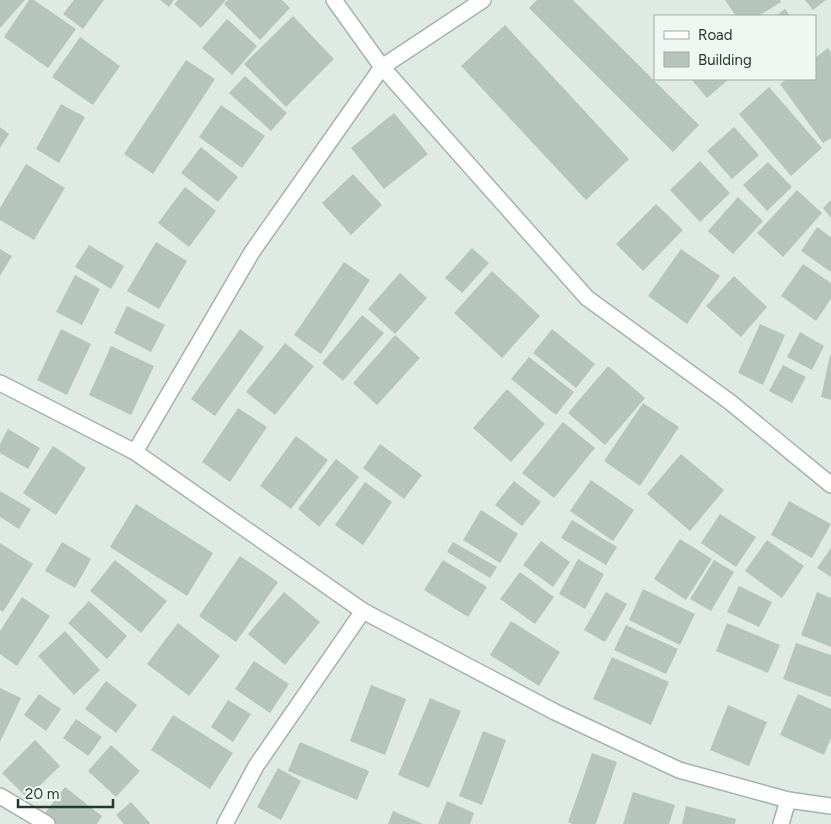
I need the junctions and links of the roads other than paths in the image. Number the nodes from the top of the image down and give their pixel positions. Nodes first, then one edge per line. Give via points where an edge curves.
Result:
1 (334, 0) edge
2 (483, 0) edge
3 (382, 67) junction
4 (0, 383) edge
5 (135, 452) junction
6 (831, 485) edge
7 (363, 611) junction
8 (0, 796) edge
9 (788, 800) junction
10 (831, 806) edge
11 (47, 824) edge
12 (225, 824) edge
13 (781, 824) edge

1 - 3 street
2 - 3 street
3 - 5 street via 252,252
3 - 6 street via 587,298 730,402
4 - 5 street
5 - 7 street
7 - 9 street via 555,712 679,770
7 - 12 street via 256,766
8 - 11 street
9 - 10 street
9 - 13 street

